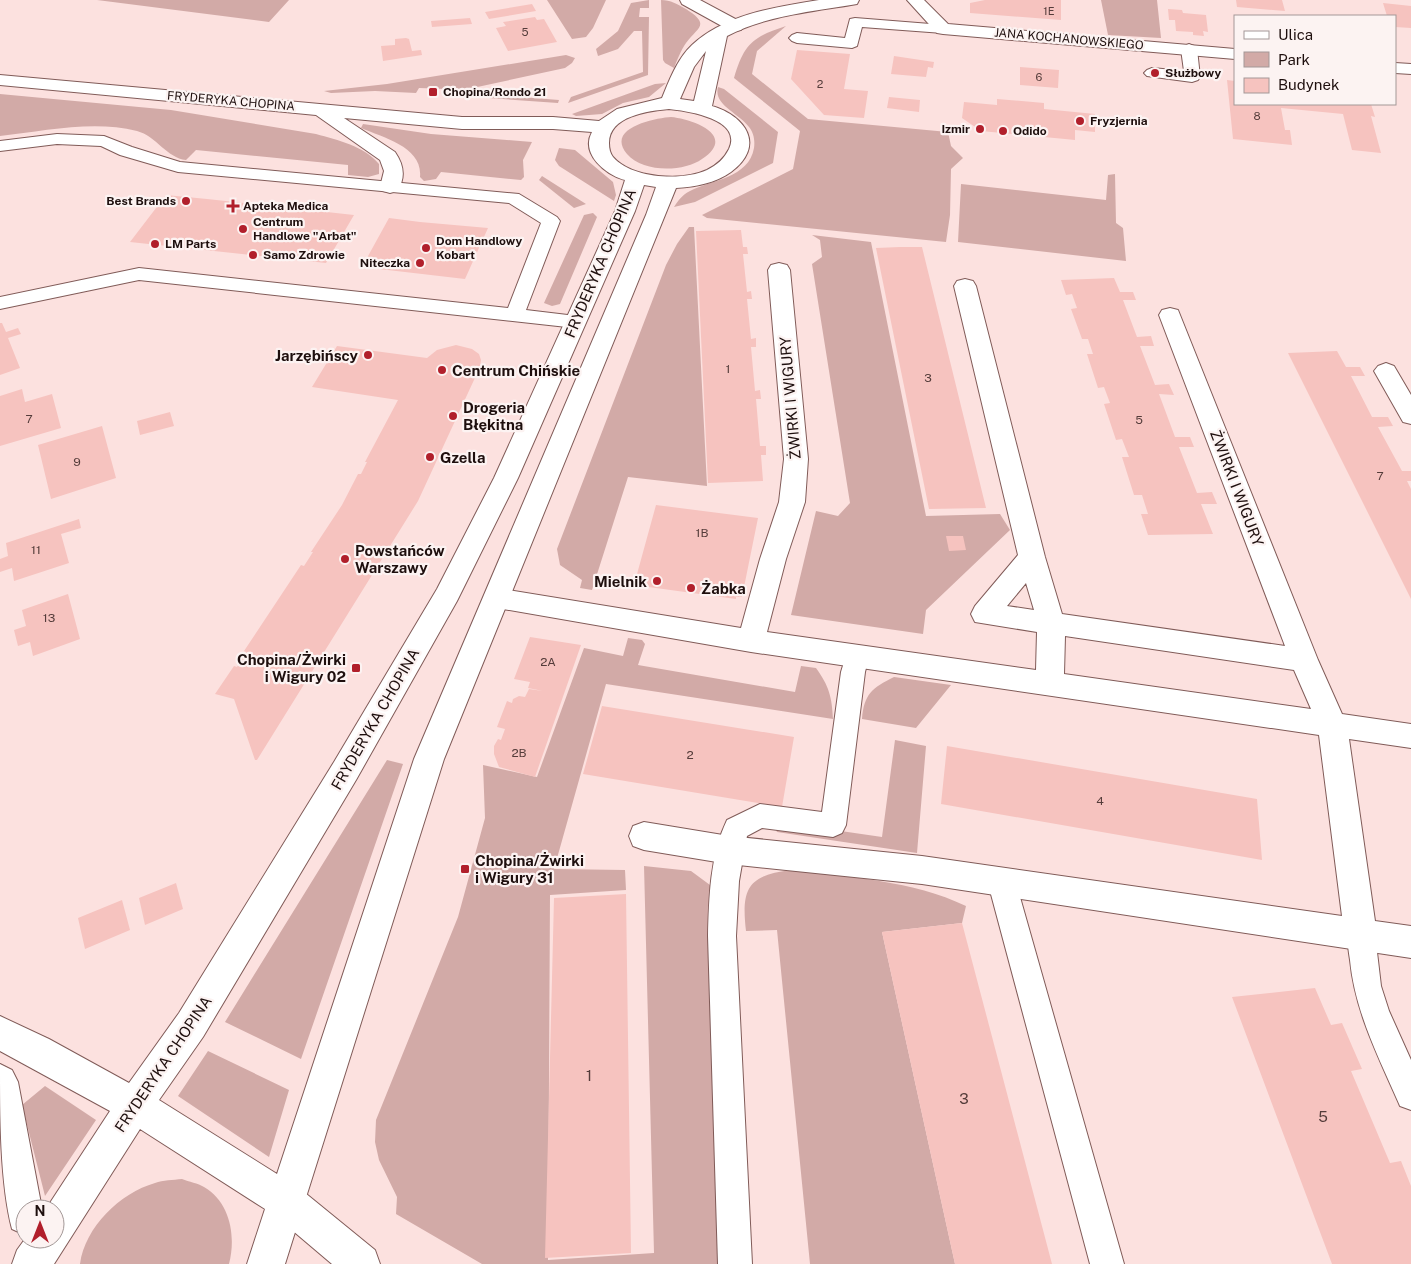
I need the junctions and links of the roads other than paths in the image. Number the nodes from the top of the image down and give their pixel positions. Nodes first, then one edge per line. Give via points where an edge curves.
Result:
1 (688, 0) edge
2 (851, 0) edge
3 (915, 0) edge
4 (736, 26) junction
5 (943, 29) junction
6 (719, 35) junction
7 (797, 38) dead end
8 (1189, 50) junction
9 (1234, 54) edge
10 (1396, 68) edge
11 (1411, 69) edge
12 (1152, 74) dead end
13 (0, 80) edge
14 (669, 103) junction
15 (702, 107) junction
16 (320, 110) junction
17 (462, 123) junction
18 (605, 127) junction
19 (582, 144) junction
20 (0, 146) edge
21 (636, 178) junction
22 (668, 182) junction
23 (390, 187) junction
24 (779, 270) dead end
25 (965, 286) dead end
26 (0, 304) edge
27 (515, 315) junction
28 (1170, 315) dead end
29 (576, 322) junction
30 (1386, 371) dead end
31 (1411, 416) edge
32 (1032, 557) junction
33 (496, 599) junction
34 (1051, 623) junction
35 (751, 641) junction
36 (857, 656) junction
37 (1304, 660) junction
38 (1050, 684) junction
39 (1332, 725) junction
40 (1411, 736) edge
41 (644, 836) dead end
42 (729, 850) junction
43 (1002, 883) junction
44 (1361, 935) junction
45 (1411, 942) edge
46 (0, 1033) edge
47 (0, 1082) edge
48 (1411, 1095) edge
49 (135, 1105) junction
50 (22, 1199) edge
51 (286, 1201) junction
52 (65, 1214) edge
53 (266, 1264) edge
54 (361, 1264) edge
55 (735, 1264) edge
56 (1107, 1264) edge

1 - 4 street
2 - 4 street via 771,15
3 - 5 street
4 - 6 street
5 - 7 lane via 855,22 852,43
5 - 8 street, JANA KOCHANOWSKIEGO
6 - 14 street via 697,50
6 - 15 street
8 - 9 street, JANA KOCHANOWSKIEGO
8 - 12 lane via 1192,77
10 - 11 street
13 - 16 street, FRYDERYKA CHOPINA
14 - 15 street
14 - 18 street via 631,110
15 - 22 street via 729,120 737,129 739,149 733,160 714,173 688,181
16 - 17 street, FRYDERYKA CHOPINA
16 - 23 street via 388,156 394,166
17 - 18 street, FRYDERYKA CHOPINA via 553,123
17 - 19 street, FRYDERYKA CHOPINA
18 - 19 street via 600,136
19 - 21 street via 621,172
20 - 23 lane via 83,139 104,142 178,167
21 - 22 street
21 - 29 street, FRYDERYKA CHOPINA via 625,211
22 - 33 street
23 - 27 lane via 512,198 551,221
24 - 35 street, ŻWIRKI I WIGURY via 796,459 792,502
25 - 32 street
26 - 27 lane via 139,274
27 - 29 lane
28 - 37 street, ŻWIRKI I WIGURY
29 - 49 street, FRYDERYKA CHOPINA via 506,478 448,594 191,1025
30 - 31 street
32 - 34 street
32 - 34 street via 985,614
33 - 35 street
33 - 51 street via 430,759
34 - 37 street
34 - 38 street
35 - 36 street
36 - 38 street
36 - 42 lane via 833,825 760,816 736,828
37 - 39 street, ŻWIRKI I WIGURY
38 - 39 street
39 - 40 street
39 - 44 street, ŻWIRKI I WIGURY
41 - 42 street
42 - 43 street via 922,870
42 - 55 lane via 722,936
43 - 44 street
43 - 56 lane
44 - 45 street
44 - 48 lane via 1367,986 1375,1013
46 - 49 street via 54,1058
47 - 50 street
49 - 51 street
49 - 52 street, FRYDERYKA CHOPINA
51 - 53 street
51 - 54 street

